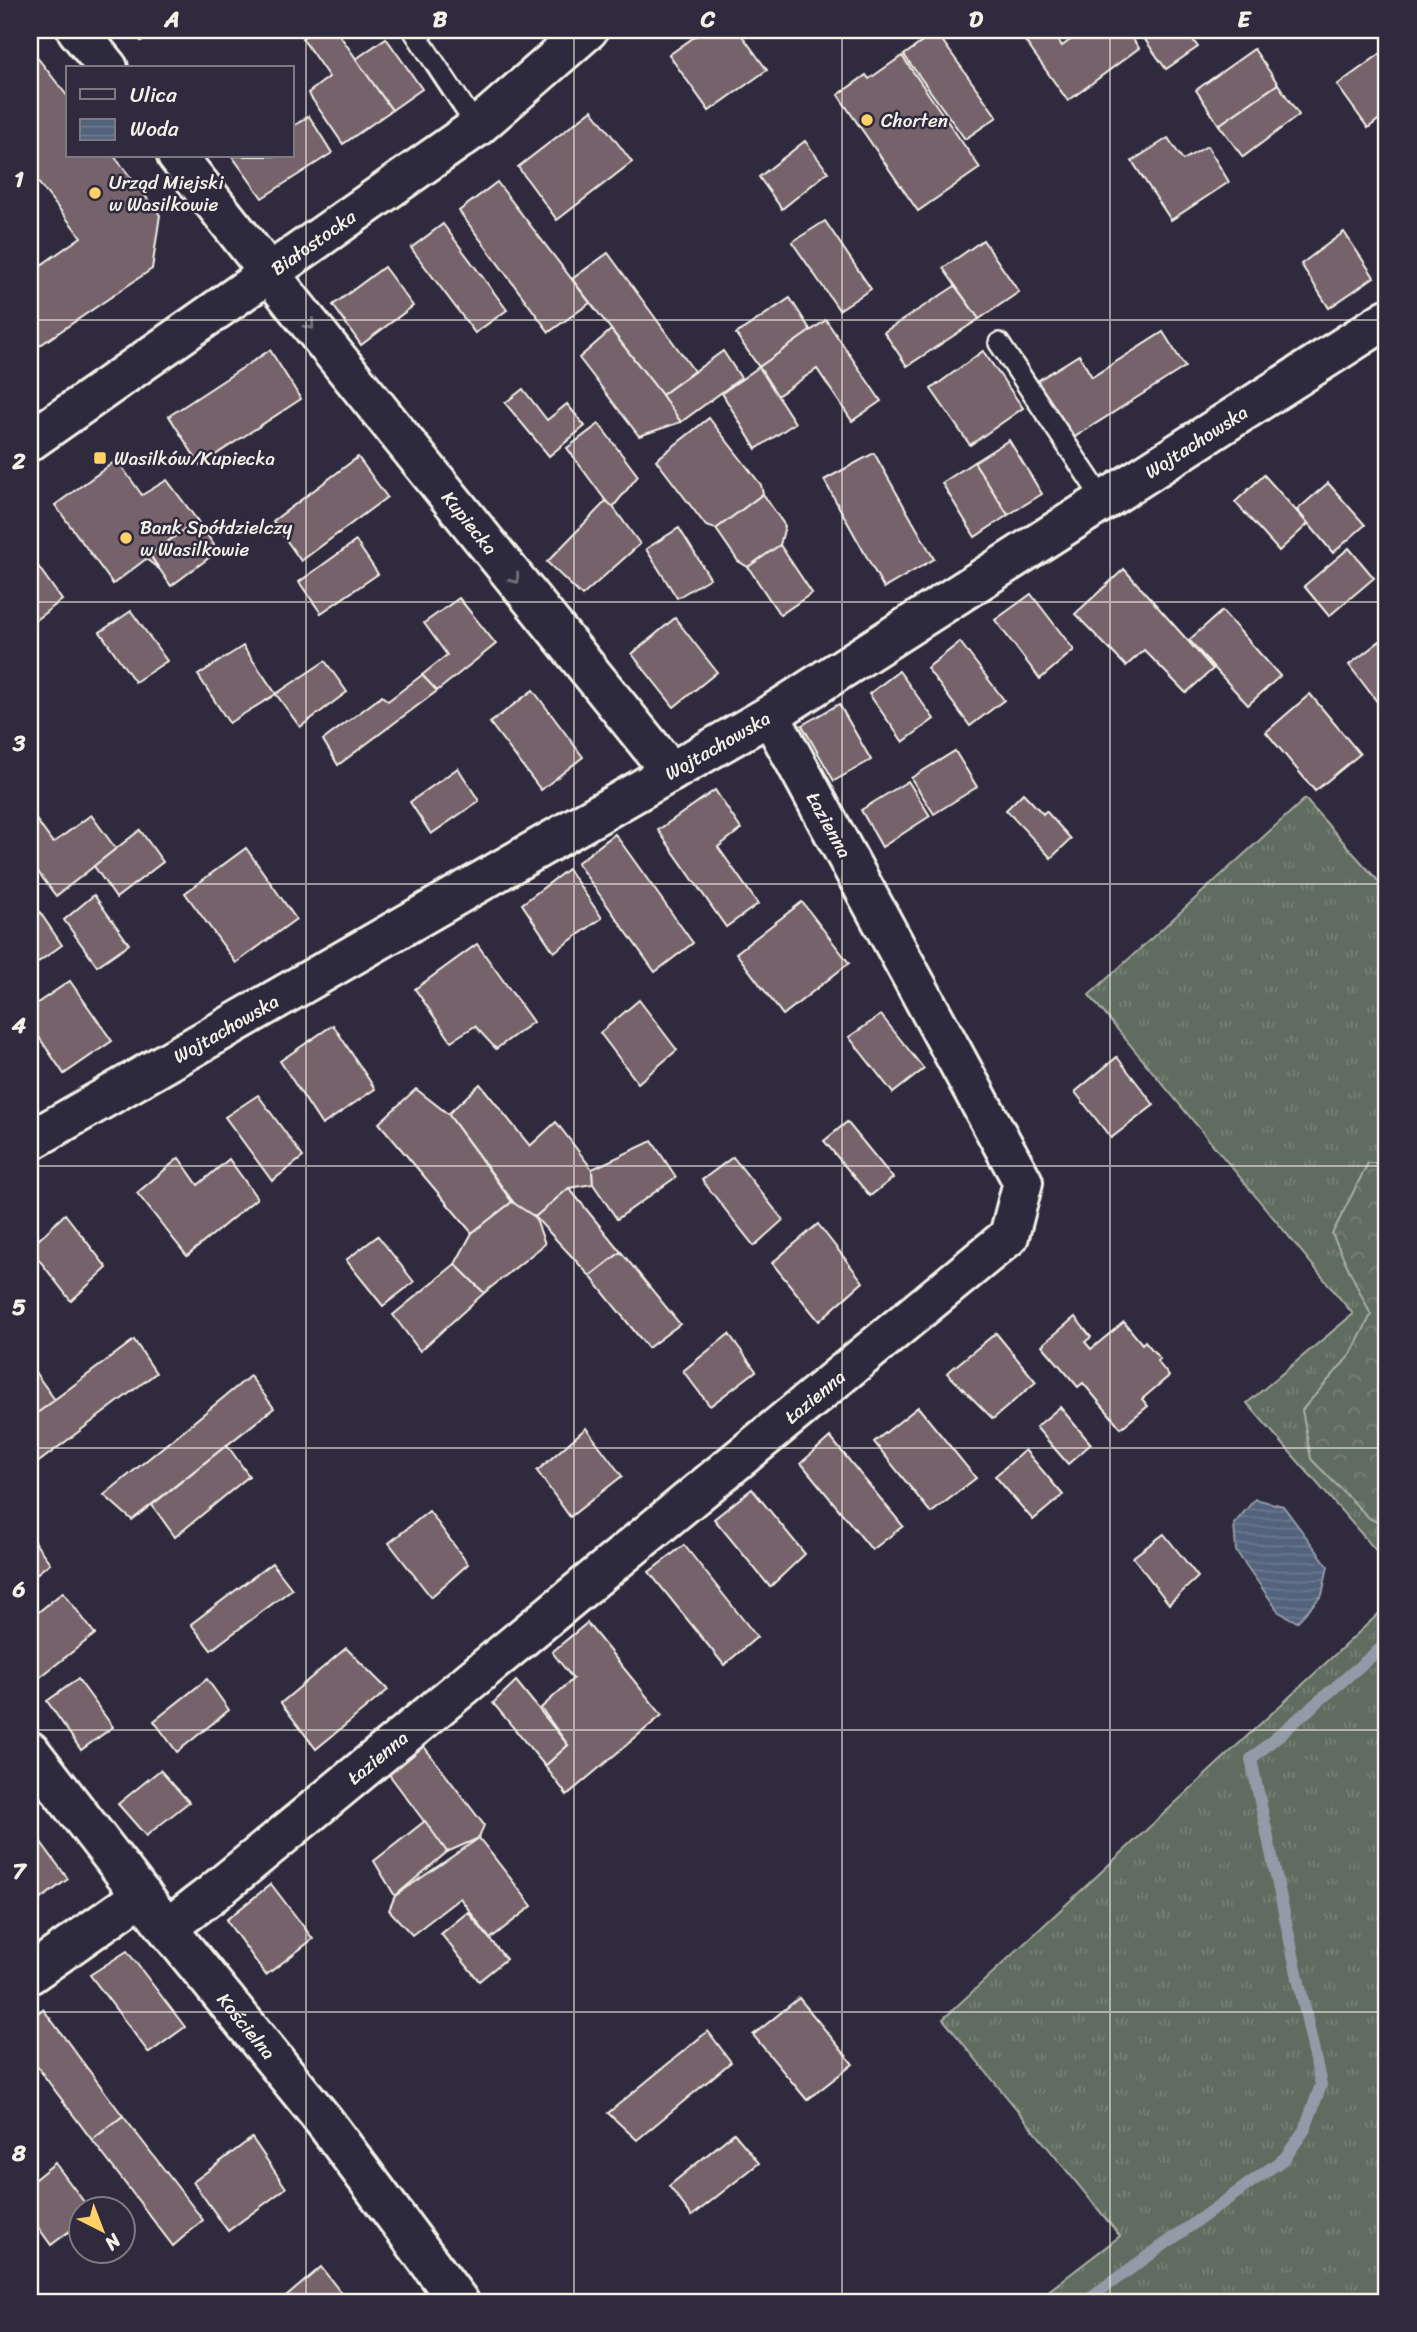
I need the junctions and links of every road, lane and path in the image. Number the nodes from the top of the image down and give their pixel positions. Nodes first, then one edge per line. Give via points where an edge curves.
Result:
1 (77, 30) edge
2 (413, 30) edge
3 (589, 30) edge
4 (106, 66) edge
5 (477, 127) junction
6 (179, 158) edge
7 (268, 272) junction
8 (1387, 319) edge
9 (999, 343) dead end
10 (30, 441) edge
11 (1104, 501) junction
12 (770, 715) junction
13 (671, 772) junction
14 (30, 1141) edge
15 (30, 1751) edge
16 (142, 1895) junction
17 (167, 1928) junction
18 (30, 1974) edge
19 (459, 2302) edge

1 - 4 street
2 - 5 lane
3 - 5 street, Białostocka
5 - 7 street, Białostocka
6 - 7 street, Kupiecka
7 - 10 street, Białostocka
7 -> 13 street, Kupiecka
8 - 11 street, Wojtachowska
9 - 11 lane
11 - 12 street, Wojtachowska
12 - 13 street, Wojtachowska
12 - 17 street, Łazienna via 1023,1182 1009,1236
13 - 14 street, Wojtachowska
15 - 16 street, Kościelna
16 - 17 street, Kościelna
16 - 18 street
17 - 19 street, Kościelna via 324,2121

